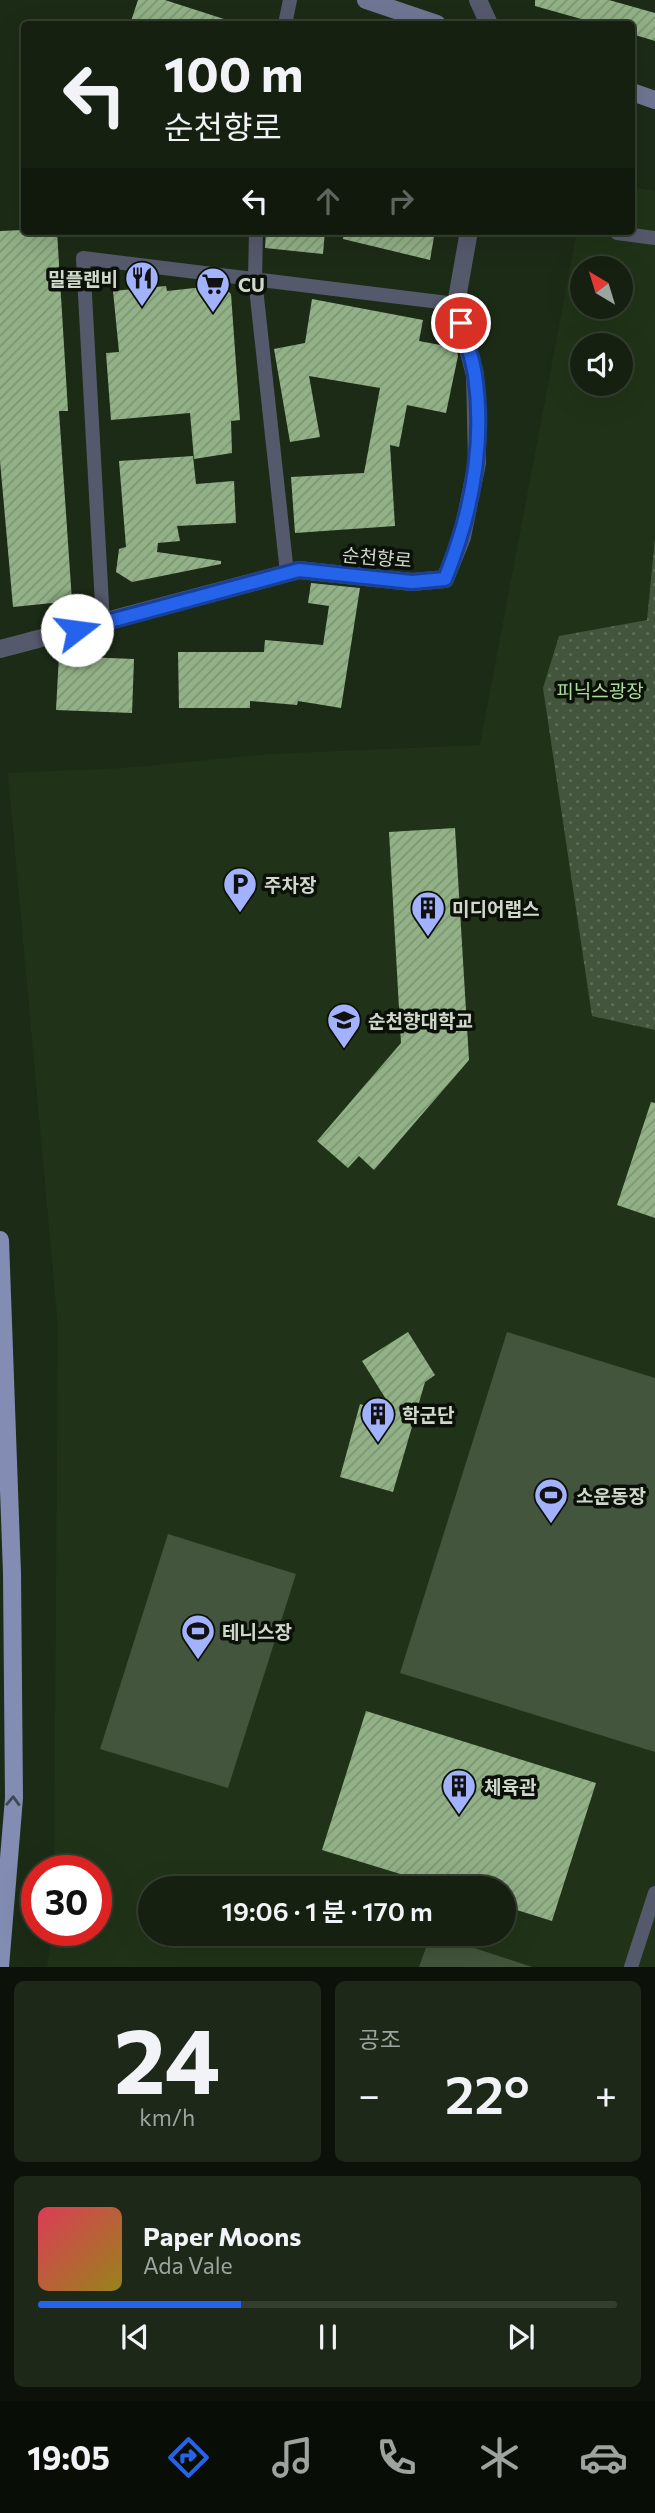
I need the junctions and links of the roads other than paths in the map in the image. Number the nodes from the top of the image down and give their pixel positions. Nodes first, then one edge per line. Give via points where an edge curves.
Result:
1 (290, 0) edge
2 (366, 0) edge
3 (478, 0) edge
4 (286, 21) edge
5 (428, 21) edge
6 (488, 21) edge
7 (635, 93) edge
8 (655, 100) edge
9 (256, 235) edge
10 (469, 235) edge
11 (632, 235) edge
12 (655, 238) edge
13 (255, 279) junction
14 (456, 304) junction
15 (287, 573) junction
16 (103, 623) junction
17 (0, 649) edge
18 (0, 1240) edge
19 (655, 1893) edge
20 (0, 1967) edge
21 (631, 1967) edge

1 - 4 lane
2 - 5 main road
3 - 6 street
7 - 8 main road
9 - 13 lane
10 - 14 street, 순천향로
11 - 12 lane
13 - 14 lane
13 - 15 lane
13 - 16 lane via 83,258
14 - 15 street, 순천향로 via 475,375 477,463 462,537 445,579 412,582 299,570
15 - 16 street, 순천향로
16 - 17 street, 순천향로
20 -> 18 main road via 14,1784
19 - 21 lane

